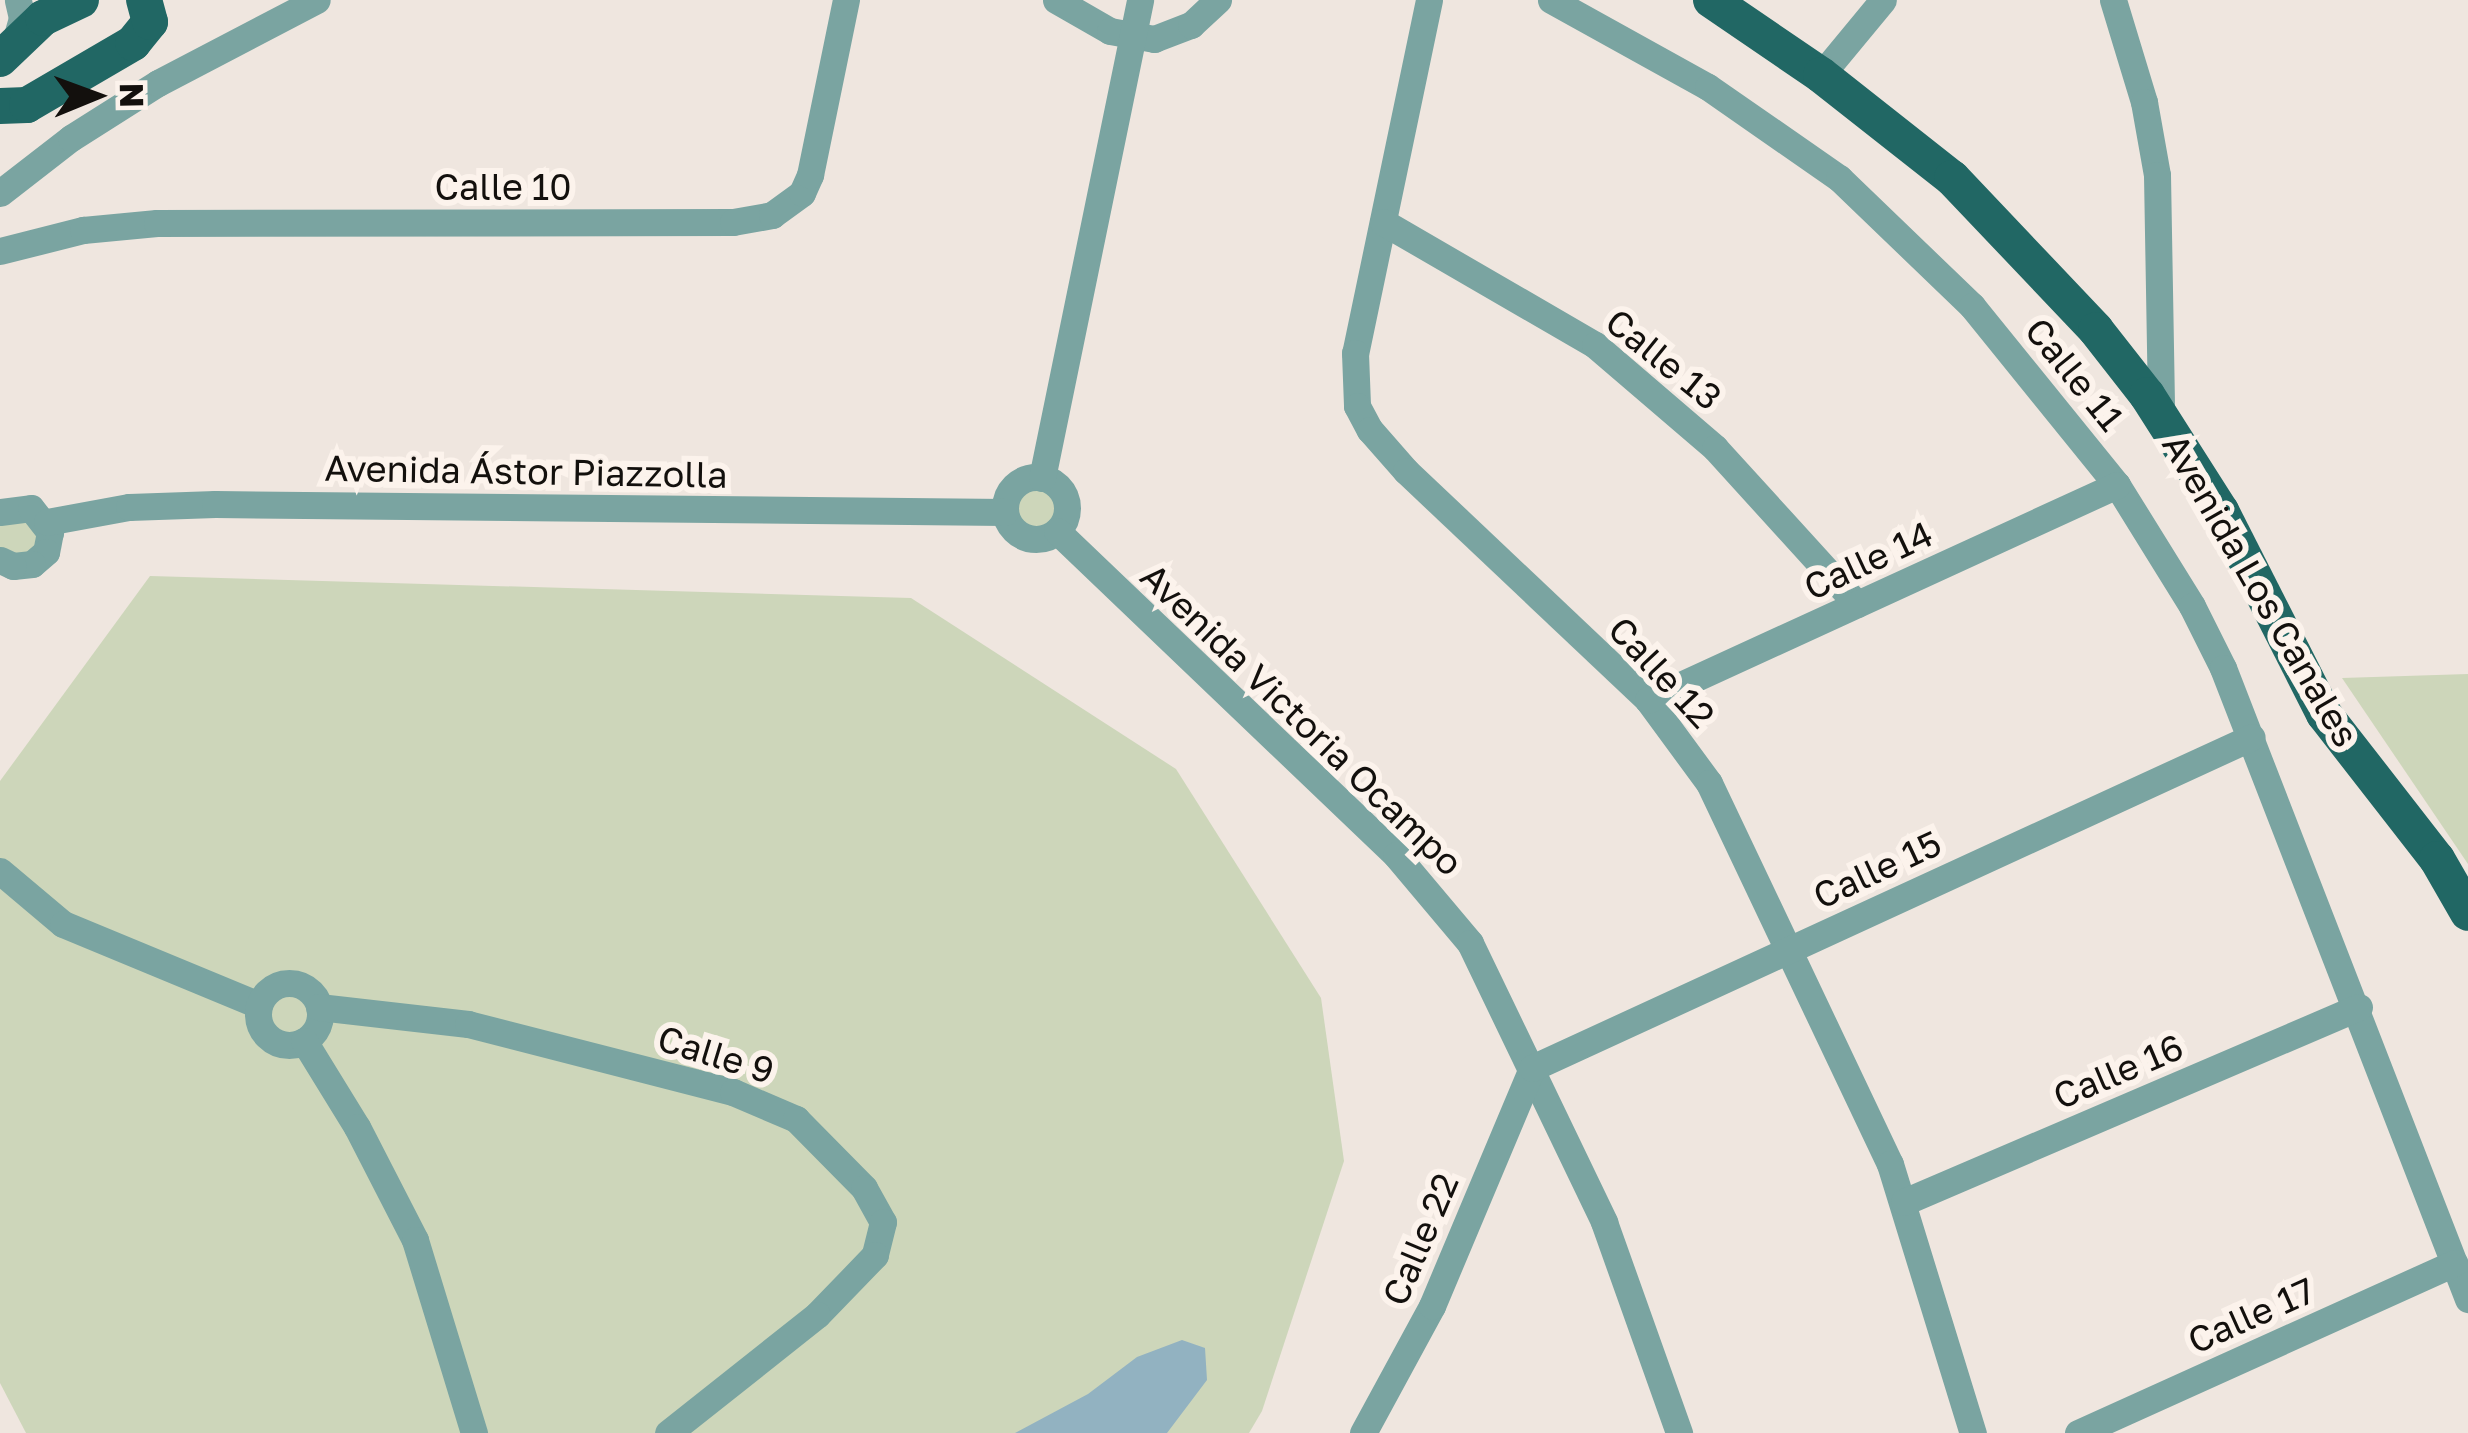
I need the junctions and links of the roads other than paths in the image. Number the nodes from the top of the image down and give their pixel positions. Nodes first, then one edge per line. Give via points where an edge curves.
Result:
1 (18, 0) edge
2 (317, 0) edge
3 (846, 0) edge
4 (1056, 0) edge
5 (1140, 0) edge
6 (1218, 0) edge
7 (1429, 0) edge
8 (1551, 0) edge
9 (1711, 0) edge
10 (1883, 0) edge
11 (2113, 0) edge
12 (70, 1) edge
13 (152, 3) edge
14 (1132, 38) junction
15 (8, 49) edge
16 (1821, 75) junction
17 (0, 106) edge
18 (0, 193) edge
19 (1383, 223) junction
20 (0, 251) edge
21 (2161, 416) junction
22 (1042, 478) junction
23 (2117, 485) junction
24 (0, 511) edge
25 (1006, 512) junction
26 (47, 522) junction
27 (1057, 531) junction
28 (1, 564) edge
29 (1858, 604) junction
30 (1648, 700) junction
31 (2252, 737) junction
32 (0, 871) edge
33 (2468, 913) edge
34 (1790, 948) junction
35 (260, 1005) junction
36 (319, 1007) junction
37 (2359, 1007) junction
38 (304, 1041) junction
39 (1532, 1068) junction
40 (1904, 1202) junction
41 (2454, 1263) junction
42 (2468, 1299) edge
43 (474, 1433) edge
44 (668, 1433) edge
45 (1363, 1433) edge
46 (1678, 1433) edge
47 (1973, 1433) edge
48 (2078, 1433) edge

1 - 15 street via 22,18
2 - 18 street via 129,100
3 - 20 street, Calle 10 via 810,175 802,193 772,215 733,222 157,224 83,230
4 - 14 street
5 - 14 street
6 - 14 street via 1173,34
7 - 19 street, Calle 12
8 - 23 street, Calle 11 via 1708,87 1839,178 1972,306
9 - 16 main road, Avenida Los Canales
10 - 16 street
11 - 21 street via 2156,175
12 - 15 main road
13 - 17 main road via 148,28 133,44 27,105
14 - 22 street
16 - 21 main road, Avenida Los Canales via 1994,218
19 - 29 street, Calle 13 via 1544,312 1642,382 1771,504
19 - 30 street, Calle 12 via 1353,380 1370,430
21 - 33 main road, Avenida Los Canales via 2221,511 2324,714 2437,859
22 - 25 street via 1015,486
22 - 27 street via 1067,504
23 - 29 street, Calle 14
23 - 31 street, Calle 11 via 2192,606
24 - 26 street, Avenida Ástor Piazzolla via 31,508
25 - 26 street, Avenida Ástor Piazzolla via 193,504
25 - 27 street, Avenida Ástor Piazzolla via 1030,539
26 - 28 street via 40,559
27 - 39 street, Avenida Victoria Ocampo via 1421,880 1470,943
29 - 30 street, Calle 14
30 - 34 street, Calle 12 via 1708,783
31 - 34 street, Calle 15
31 - 37 street, Calle 11
32 - 35 street via 63,924
34 - 39 street, Calle 15
34 - 40 street, Calle 12
35 - 36 street via 287,983 307,990
35 - 38 street via 268,1037 285,1045
36 - 38 street via 317,1027
36 - 44 street, Calle 9 via 468,1024 733,1092 796,1119 864,1188 883,1222 874,1255 817,1315
37 - 40 street, Calle 16
37 - 41 street, Calle 11
38 - 43 street via 415,1240
39 - 45 street, Calle 22 via 1432,1306
39 - 46 street, Avenida Victoria Ocampo via 1624,1268
40 - 47 street, Calle 12
41 - 42 street, Calle 11
41 - 48 street, Calle 17

